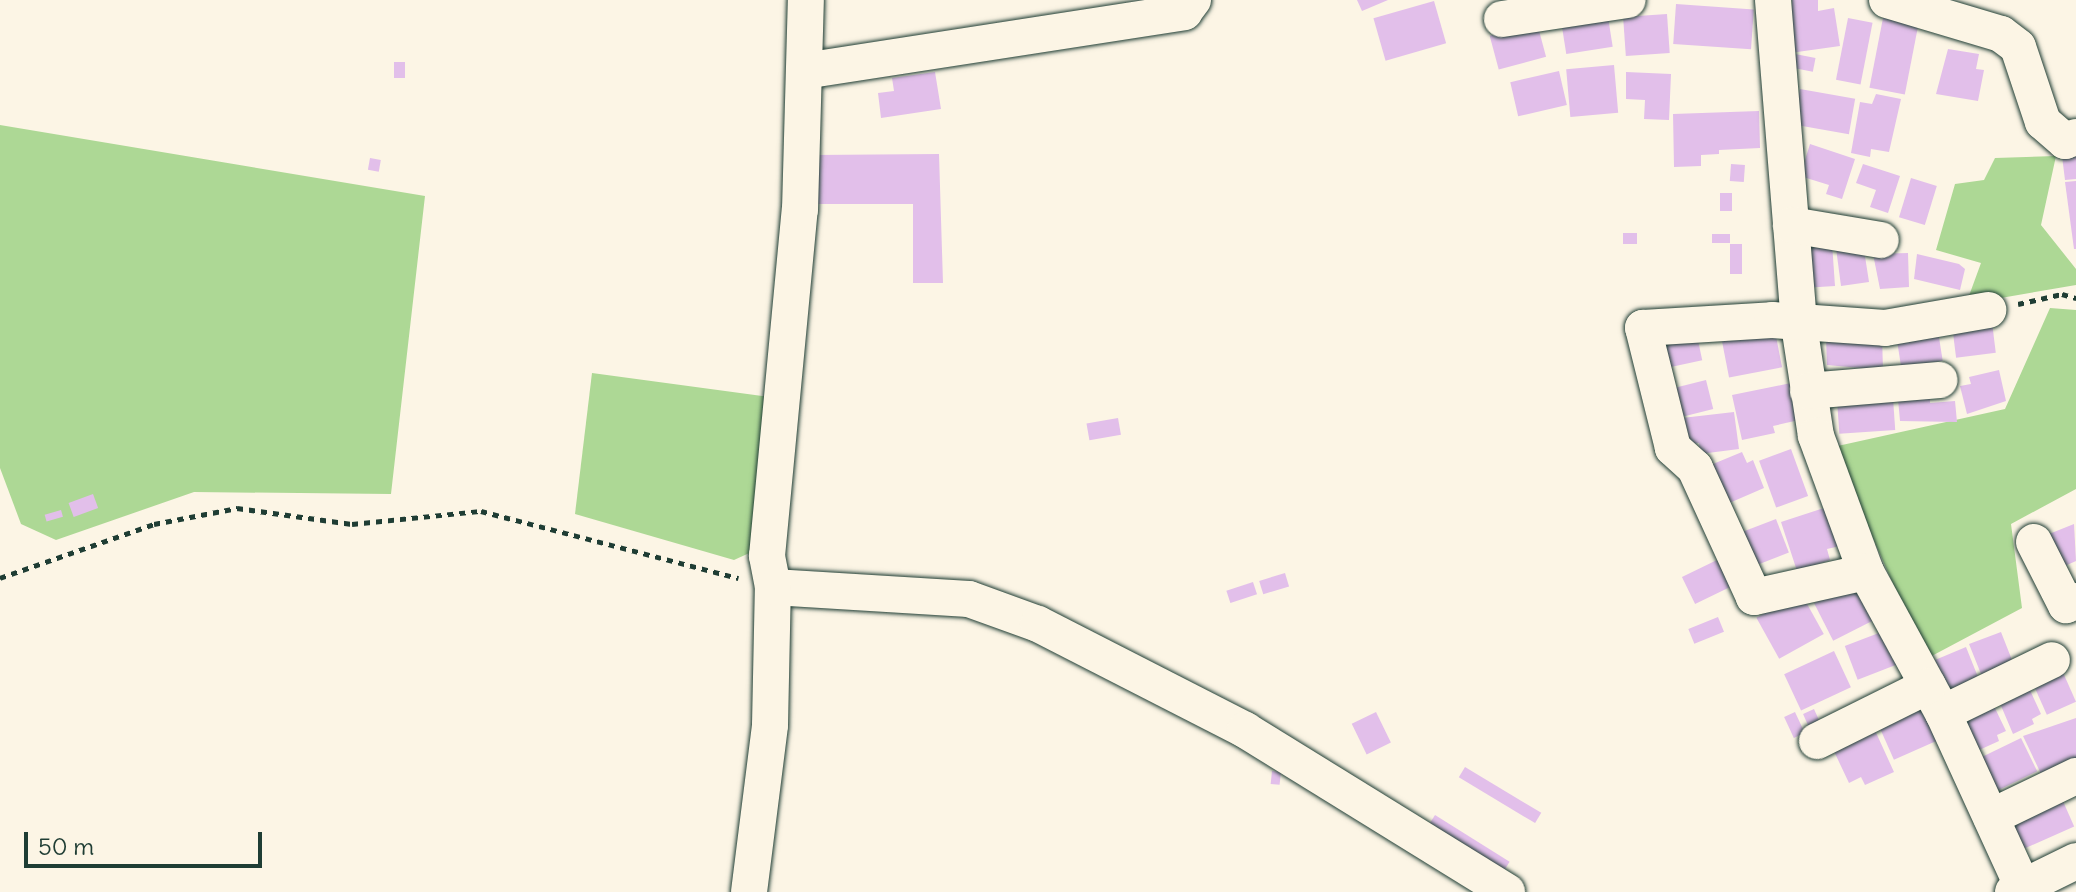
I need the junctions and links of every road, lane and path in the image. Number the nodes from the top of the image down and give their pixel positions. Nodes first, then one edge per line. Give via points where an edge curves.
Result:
1 (806, 0) edge
2 (1193, 0) edge
3 (1628, 0) edge
4 (1773, 0) edge
5 (1902, 2) edge
6 (1502, 19) dead end
7 (804, 71) junction
8 (2076, 137) edge
9 (1791, 225) junction
10 (1881, 240) dead end
11 (2076, 298) edge
12 (1988, 310) joint
13 (1799, 325) junction
14 (1940, 380) dead end
15 (1808, 391) junction
16 (2034, 542) dead end
17 (1866, 572) junction
18 (0, 578) edge
19 (773, 587) junction
20 (2076, 601) edge
21 (2052, 660) dead end
22 (1935, 700) junction
23 (1817, 741) dead end
24 (2076, 776) edge
25 (1991, 817) junction
26 (2076, 861) edge
27 (2020, 891) edge
28 (749, 892) edge
29 (1507, 892) edge

1 - 7 street
2 - 7 street via 1184,12
3 - 6 street
4 - 9 street
5 - 8 street via 2001,34 2018,47 2043,122 2065,141
7 - 19 street via 800,210 767,556
9 - 10 street
9 - 13 street
11 - 12 path via 2062,294
12 - 13 street via 1885,328
13 - 15 street
13 - 17 street via 1772,320 1643,328 1673,448 1695,468 1754,597
14 - 15 street
15 - 17 street via 1816,436
16 - 20 street via 2066,605
17 - 22 street
18 - 19 path via 154,524 237,508 352,524 481,511
19 - 28 street via 770,725
19 - 29 street via 969,599 1038,624 1245,730
21 - 22 street
22 - 23 street
22 - 25 street
24 - 25 street
25 - 27 street
26 - 27 street

